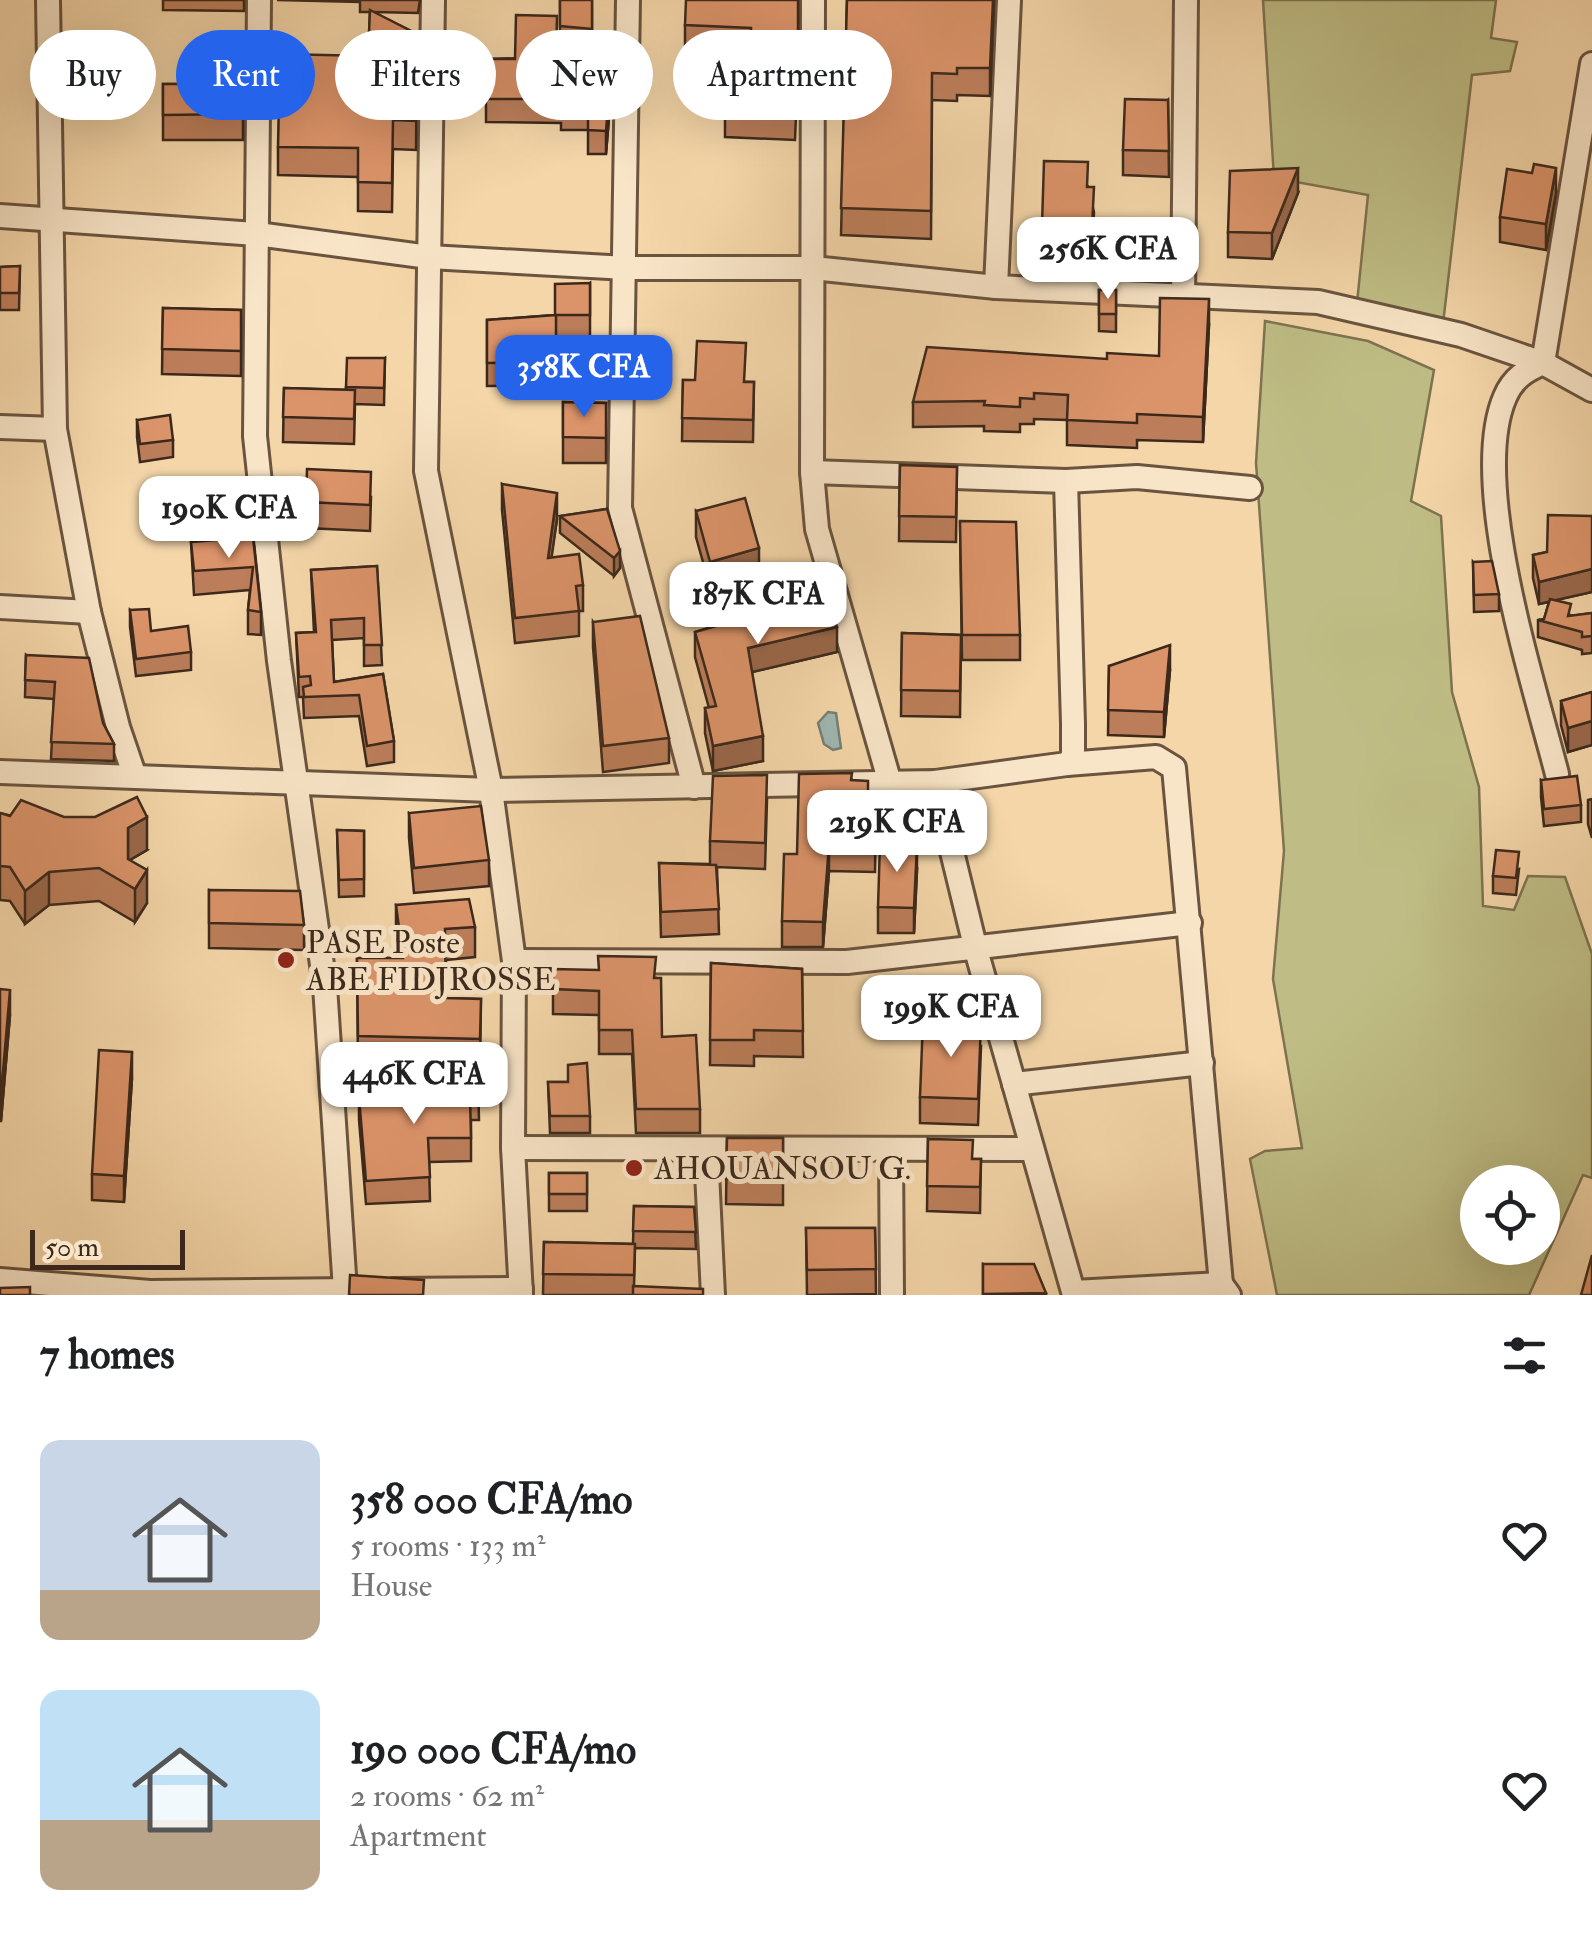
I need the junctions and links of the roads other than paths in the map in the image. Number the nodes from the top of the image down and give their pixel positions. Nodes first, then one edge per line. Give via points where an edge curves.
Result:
1 (48, 0) edge
2 (259, 0) edge
3 (433, 0) edge
4 (628, 0) edge
5 (814, 0) edge
6 (1009, 0) edge
7 (1186, 0) edge
8 (1592, 64) edge
9 (1589, 119) edge
10 (0, 216) edge
11 (51, 218) junction
12 (257, 234) junction
13 (429, 258) junction
14 (627, 268) junction
15 (813, 268) junction
16 (996, 287) junction
17 (1183, 299) junction
18 (1543, 363) junction
19 (1592, 390) edge
20 (0, 427) edge
21 (55, 428) junction
22 (812, 472) junction
23 (1066, 481) junction
24 (1250, 488) dead end
25 (0, 607) edge
26 (89, 612) junction
27 (1067, 764) junction
28 (0, 772) edge
29 (134, 774) junction
30 (1558, 774) edge
31 (935, 782) junction
32 (890, 783) junction
33 (299, 786) junction
34 (694, 787) junction
35 (491, 790) junction
36 (1190, 923) junction
37 (976, 950) junction
38 (514, 962) junction
39 (1202, 1063) junction
40 (1014, 1084) junction
41 (513, 1148) junction
42 (1030, 1148) junction
43 (891, 1151) junction
44 (706, 1152) junction
45 (0, 1280) edge
46 (345, 1290) junction
47 (1225, 1290) edge
48 (521, 1292) edge
49 (150, 1293) edge
50 (1074, 1293) edge
51 (712, 1295) edge
52 (892, 1295) edge

1 - 11 street
2 - 12 street
3 - 13 street
4 - 14 street
5 - 15 street
6 - 16 street
7 - 17 street
8 - 9 street
9 - 18 street
10 - 11 street
11 - 12 street
11 - 21 street
12 - 13 street
12 - 33 street via 255,436
13 - 14 street
13 - 35 street via 426,472
14 - 15 street
14 - 34 street via 620,508
15 - 16 street
15 - 22 street
16 - 17 street
17 - 18 street via 1318,302 1375,312
18 - 19 street
18 - 30 street via 1520,373 1505,396 1494,468 1521,634
20 - 21 street
21 - 26 street
22 - 23 street
22 - 32 street via 817,529
23 - 24 street via 1137,476
23 - 27 street via 1073,724
25 - 26 street
26 - 29 street
27 - 31 street
27 - 36 street via 1156,757 1174,768
28 - 29 street
29 - 33 street
31 - 32 street
31 - 37 street
32 - 34 street
33 - 35 street
33 - 46 street via 325,986
34 - 35 street
35 - 38 street
36 - 37 street
36 - 39 street
37 - 38 street via 846,962
37 - 40 street
38 - 41 street
39 - 40 street
39 - 47 street
40 - 42 street
41 - 44 street
41 - 48 street
42 - 43 street
42 - 50 street
43 - 44 street
43 - 52 street
44 - 51 street
45 - 49 street
46 - 48 street
46 - 49 street
47 - 50 street

